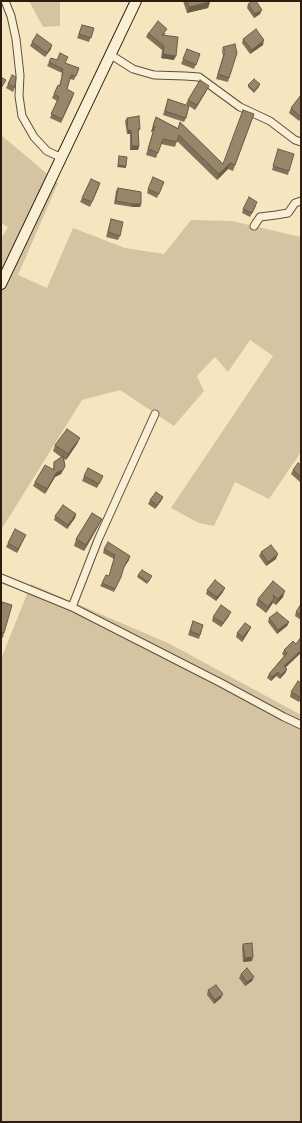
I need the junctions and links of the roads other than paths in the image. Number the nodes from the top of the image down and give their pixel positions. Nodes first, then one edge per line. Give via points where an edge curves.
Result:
1 (5, 1) edge
2 (136, 1) edge
3 (111, 55) junction
4 (301, 142) edge
5 (62, 158) junction
6 (301, 201) edge
7 (254, 226) dead end
8 (1, 284) edge
9 (155, 414) dead end
10 (1, 578) edge
11 (72, 608) junction
12 (301, 725) edge

1 - 5 street via 17,46 22,116 34,137 47,151
2 - 3 main road
3 - 4 street via 133,69 154,75 199,77 240,107 270,121 294,140
3 - 5 main road
5 - 8 main road
6 - 7 street via 295,203 288,212 260,217
9 - 11 street via 98,540
10 - 11 street
11 - 12 street

